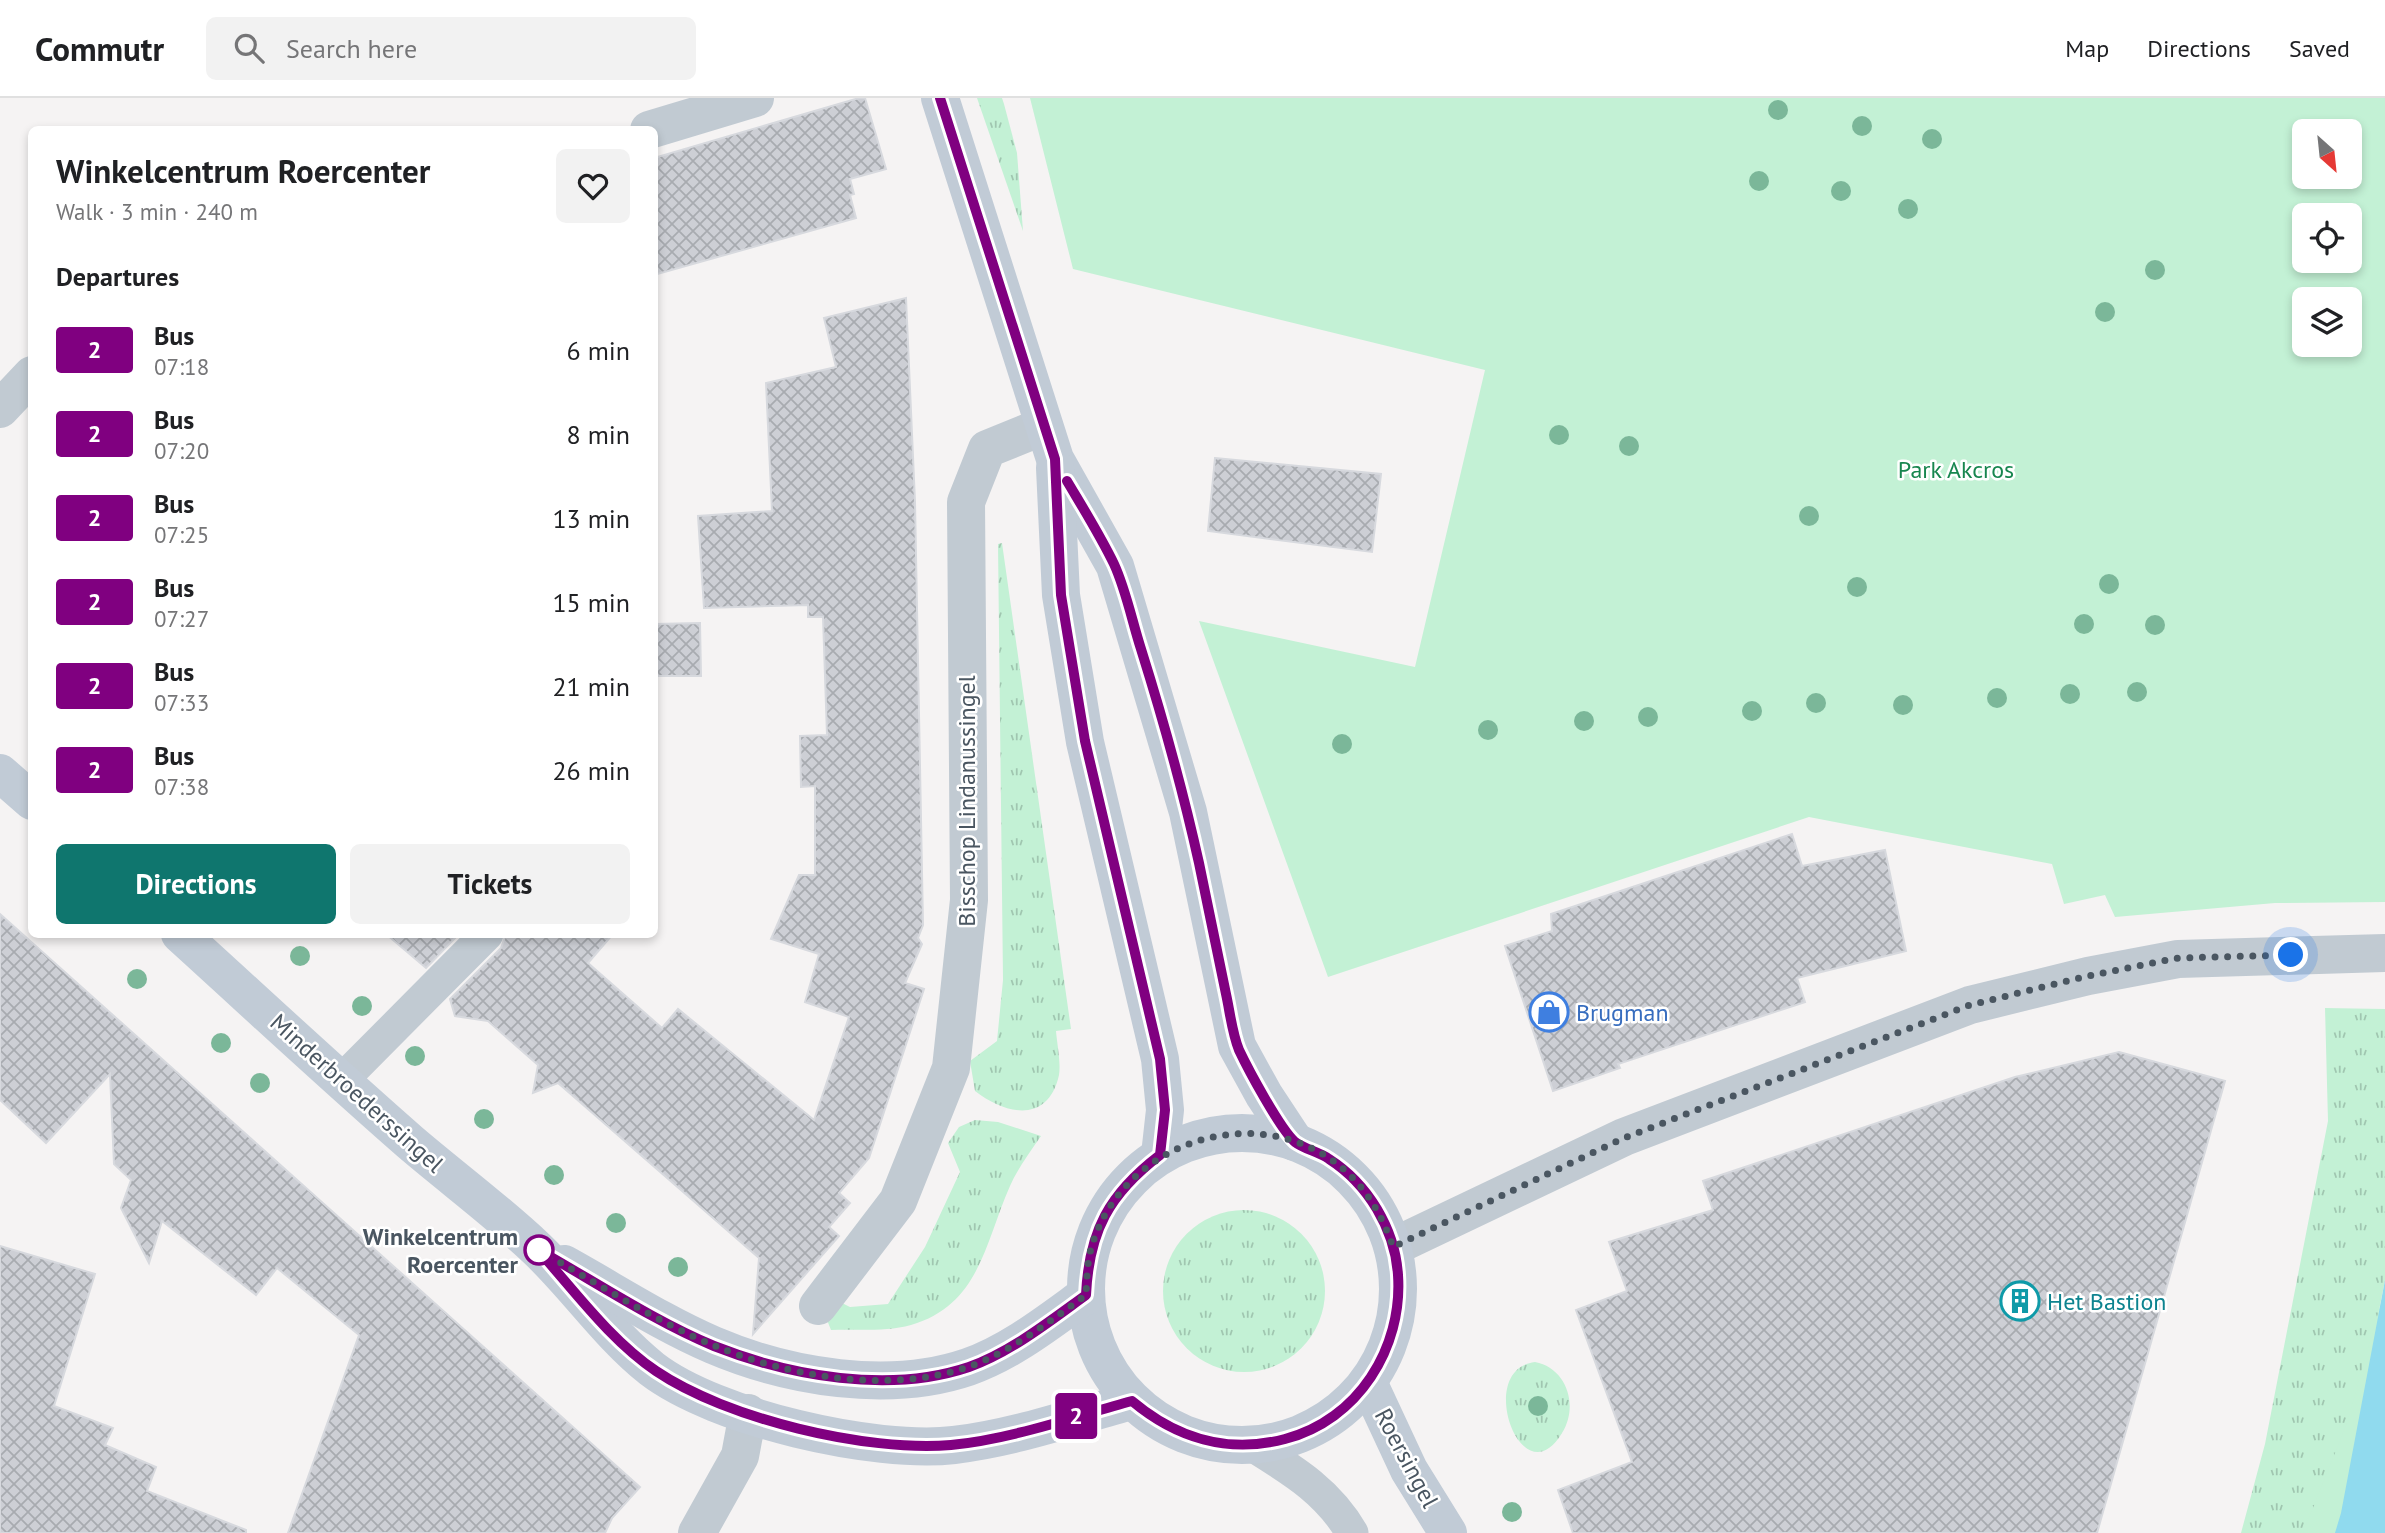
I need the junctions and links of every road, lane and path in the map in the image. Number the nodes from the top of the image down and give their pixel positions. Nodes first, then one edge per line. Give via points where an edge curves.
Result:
1 (755, 98) edge
2 (940, 98) edge
3 (658, 127) edge
4 (28, 379) edge
5 (0, 409) edge
6 (1050, 442) junction
7 (0, 772) edge
8 (28, 797) edge
9 (184, 938) edge
10 (483, 938) edge
11 (2377, 953) edge
12 (342, 1080) junction
13 (1295, 1142) junction
14 (1160, 1155) junction
15 (1393, 1247) junction
16 (537, 1249) junction
17 (1086, 1295) junction
18 (818, 1306) dead end
19 (1368, 1382) junction
20 (1132, 1401) junction
21 (748, 1413) junction
22 (1252, 1445) junction
23 (697, 1533) edge
24 (1352, 1533) edge
25 (1448, 1533) edge

1 - 3 street
2 - 6 main road
4 - 5 street
6 - 13 main road via 1115,566 1155,693 1188,812 1237,1046
6 - 14 main road via 1061,595 1085,741 1160,1059 1165,1110
6 - 18 street, Bisschop Lindanussingel via 987,449 966,502 969,900 951,1068 898,1201
7 - 8 main road
9 - 12 main road, Minderbroederssingel
10 - 12 lane
11 - 15 street via 2178,958 1970,1005 1624,1138
12 - 16 main road, Minderbroederssingel
13 - 14 main road via 1233,1133 1184,1144
13 - 15 main road via 1330,1159 1352,1177 1370,1198
14 - 17 main road via 1135,1174 1101,1220 1092,1244
15 - 19 main road via 1398,1272 1396,1321
16 - 17 main road, Minderbroederssingel via 712,1345 774,1366 845,1378 904,1378 969,1367 1045,1325
16 - 21 main road, Minderbroederssingel via 607,1327 654,1370 693,1393
17 - 20 main road via 1100,1355
19 - 22 main road via 1336,1415 1295,1437
19 - 25 main road, Roersingel via 1409,1470
20 - 21 main road, Minderbroederssingel via 993,1438 930,1446 844,1437
20 - 22 main road via 1185,1435 1230,1446
21 - 23 street via 740,1456
22 - 24 lane via 1321,1492

